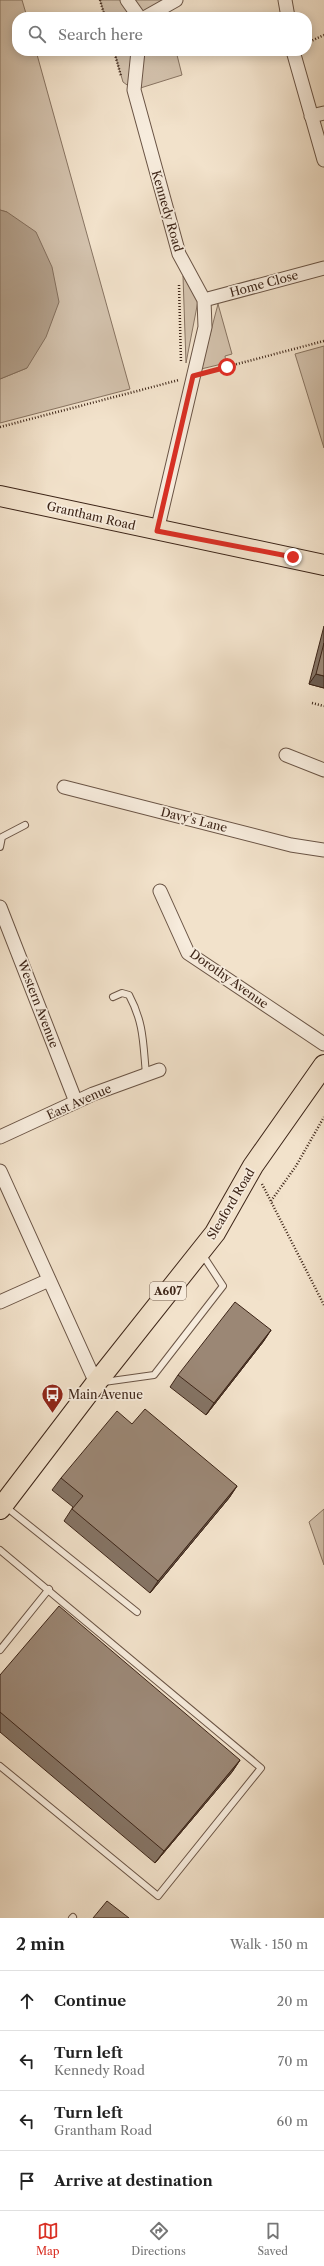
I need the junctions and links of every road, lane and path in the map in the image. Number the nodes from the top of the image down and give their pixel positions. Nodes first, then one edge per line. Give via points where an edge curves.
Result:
1 (100, 0) edge
2 (127, 0) edge
3 (176, 0) edge
4 (285, 0) edge
5 (104, 12) edge
6 (135, 12) edge
7 (155, 12) edge
8 (287, 12) edge
9 (324, 35) edge
10 (312, 41) edge
11 (137, 56) edge
12 (294, 56) edge
13 (324, 113) edge
14 (311, 116) junction
15 (324, 160) edge
16 (179, 254) junction
17 (324, 268) edge
18 (204, 300) junction
19 (324, 341) edge
20 (193, 376) junction
21 (0, 427) edge
22 (0, 496) edge
23 (157, 531) junction
24 (324, 565) edge
25 (312, 703) dead end
26 (324, 706) edge
27 (286, 755) dead end
28 (324, 770) edge
29 (64, 787) dead end
30 (25, 825) dead end
31 (0, 847) edge
32 (324, 850) edge
33 (160, 891) dead end
34 (0, 907) edge
35 (113, 997) dead end
36 (324, 1044) edge
37 (324, 1065) edge
38 (159, 1070) dead end
39 (146, 1074) junction
40 (76, 1102) junction
41 (324, 1117) edge
42 (0, 1137) edge
43 (253, 1166) junction
44 (0, 1171) edge
45 (271, 1201) junction
46 (200, 1251) junction
47 (49, 1280) junction
48 (0, 1302) edge
49 (324, 1305) edge
50 (96, 1383) junction
51 (2, 1507) edge
52 (0, 1550) edge
53 (49, 1589) junction
54 (137, 1612) dead end
55 (0, 1650) edge
56 (0, 1766) edge

1 - 5 path
2 - 6 street
3 - 7 street
4 - 8 street
9 - 10 path
11 - 16 street, Kennedy Road via 134,90
12 - 14 street
13 - 14 street
14 - 15 street
16 - 18 street, Kennedy Road
16 - 20 path via 182,369
17 - 18 street, Home Close
18 - 20 street, Kennedy Road via 204,327
19 - 20 path
20 - 21 path
20 - 23 street, Kennedy Road
22 - 23 main road, Grantham Road
23 - 24 main road, Grantham Road
25 - 26 path
27 - 28 street
29 - 32 street, Davy's Lane via 291,845
30 - 31 lane via 2,837
33 - 36 street, Dorothy Avenue via 188,953
34 - 40 street, Western Avenue
35 - 39 lane via 122,993 129,994 134,1004 143,1028
37 - 43 main road, Sleaford Road / A607
38 - 39 street, East Avenue
39 - 40 street, East Avenue
40 - 42 street, East Avenue
41 - 45 path via 296,1166
43 - 45 path
43 - 46 main road, Sleaford Road / A607 via 215,1233
44 - 47 street
45 - 49 path
46 - 50 main road, Sleaford Road / A607
46 - 50 lane via 222,1286 154,1375
47 - 48 street
47 - 50 street
50 - 51 main road, Sleaford Road / A607
51 - 54 lane
52 - 53 lane
53 - 55 lane
53 - 56 lane via 261,1768 158,1896

